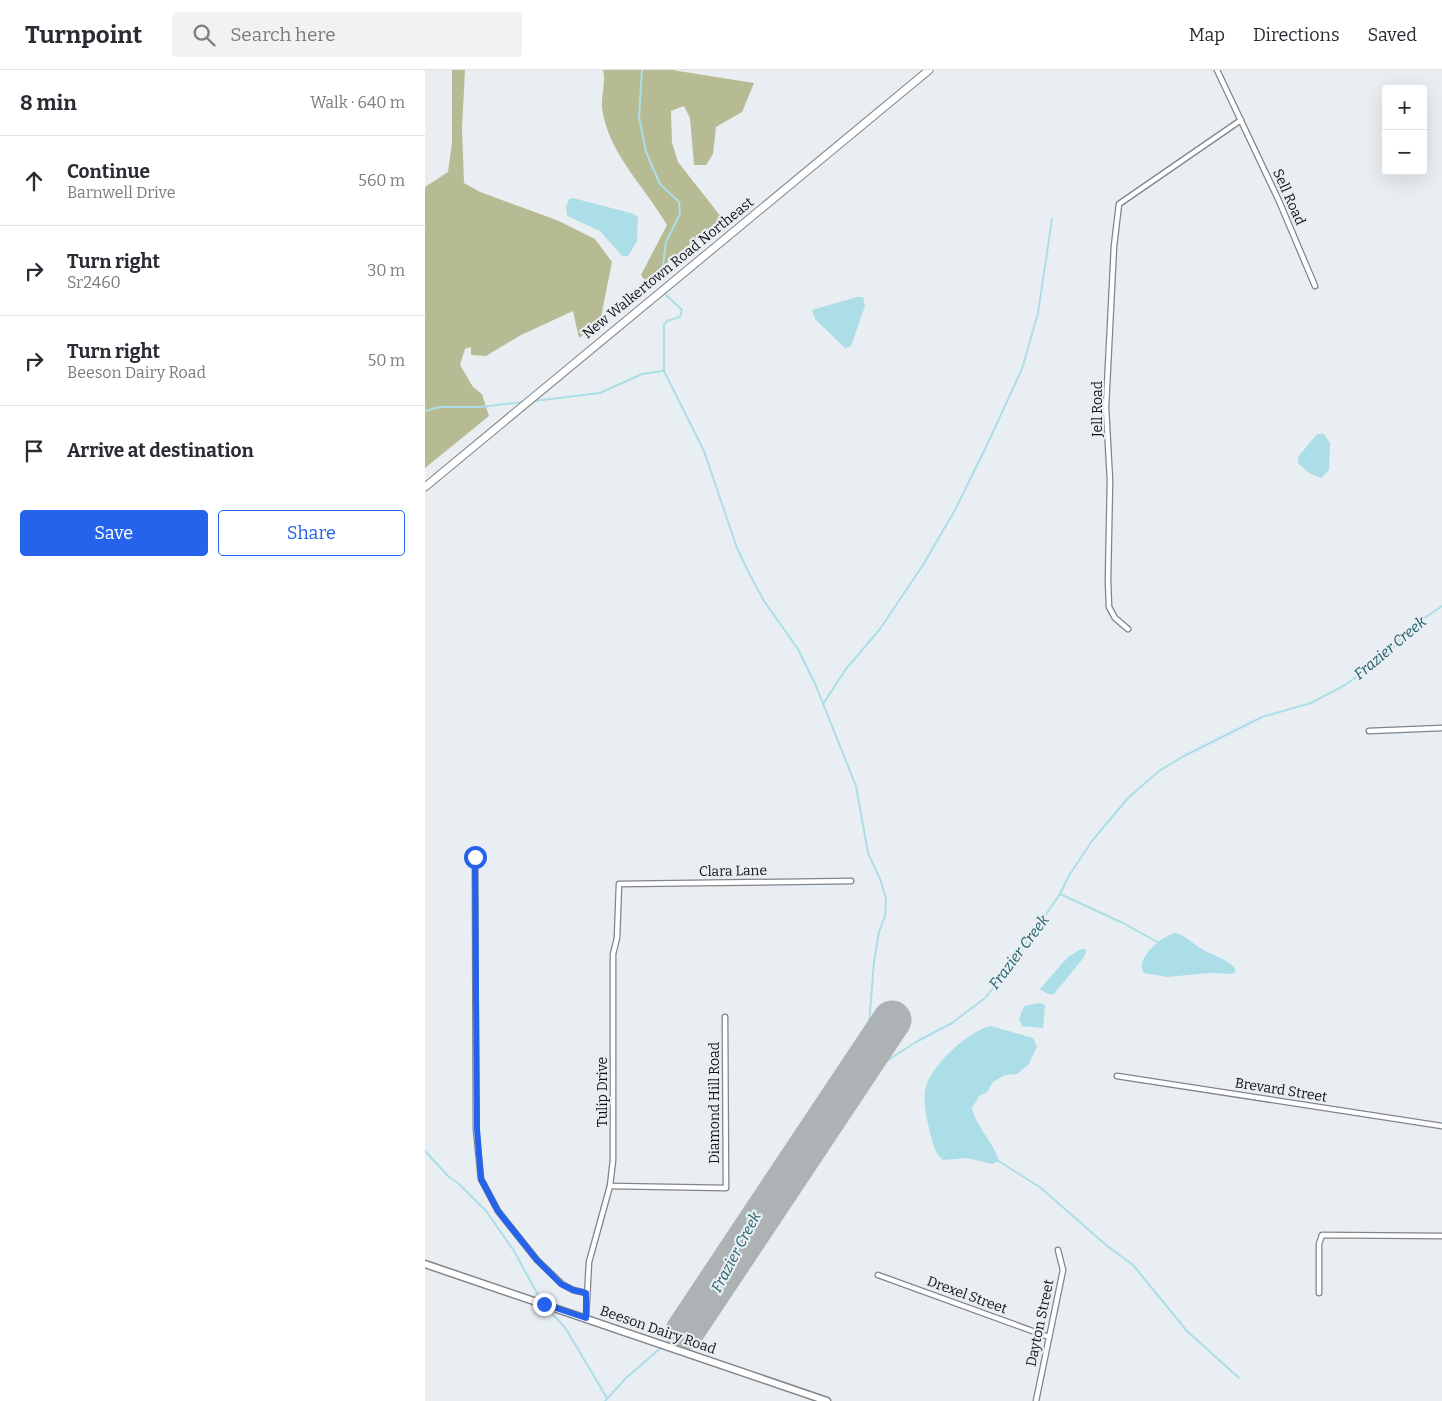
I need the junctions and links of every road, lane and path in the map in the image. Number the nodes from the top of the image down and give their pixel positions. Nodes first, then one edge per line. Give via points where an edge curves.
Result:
1 (929, 70) edge
2 (1217, 70) edge
3 (1241, 120) junction
4 (1315, 286) dead end
5 (425, 487) edge
6 (1128, 629) dead end
7 (1442, 728) edge
8 (1369, 731) dead end
9 (475, 857) dead end
10 (851, 881) dead end
11 (619, 889) joint
12 (725, 1018) dead end
13 (1117, 1076) dead end
14 (1442, 1126) edge
15 (611, 1186) junction
16 (1442, 1236) edge
17 (1058, 1250) dead end
18 (425, 1264) edge
19 (878, 1275) dead end
20 (586, 1293) junction
21 (1319, 1293) dead end
22 (586, 1318) junction
23 (1049, 1337) junction
24 (827, 1401) edge
25 (1036, 1401) edge

1 - 5 main road, New Walkertown Road Northeast
2 - 3 street, Sell Road
3 - 4 street, Sell Road
3 - 6 street, Jell Road via 1119,204 1106,407 1110,481 1109,607 1115,618
7 - 8 street
9 - 20 street via 477,1129 481,1179 498,1211 537,1260 561,1284
10 - 11 street, Clara Lane via 619,884
11 - 15 street, Tulip Drive via 617,938 613,954
12 - 15 street, Diamond Hill Road via 726,1188
13 - 14 street, Brevard Street
15 - 20 street, Tulip Drive via 589,1262
16 - 21 street via 1322,1235 1319,1244
17 - 23 street, Dayton Street via 1063,1270
18 - 22 street, Beeson Dairy Road
19 - 23 street, Drexel Street
20 - 22 street, Tulip Drive
22 - 24 street, Beeson Dairy Road
23 - 25 street, Dayton Street

